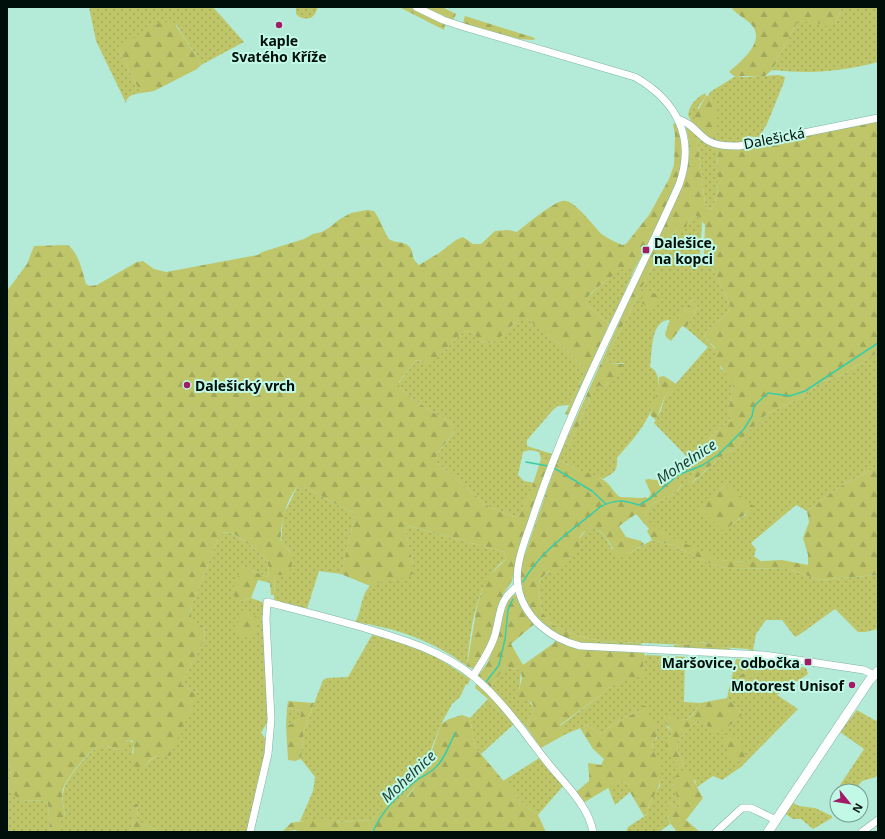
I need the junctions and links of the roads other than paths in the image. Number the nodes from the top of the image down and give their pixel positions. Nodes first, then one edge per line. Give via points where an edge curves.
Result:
1 (416, 7) edge
2 (878, 118) edge
3 (678, 119) junction
4 (518, 586) junction
5 (876, 673) edge
6 (473, 676) junction
7 (776, 820) junction
8 (878, 820) edge
9 (250, 832) edge
10 (593, 832) edge
11 (716, 832) edge
12 (768, 832) edge
13 (862, 832) edge

1 - 3 street via 464,27 635,77 656,91
2 - 3 street, Dalešická via 739,146 722,146 707,140 688,122
3 - 4 street via 686,146 682,178 555,457 522,551
4 - 5 street via 524,604 540,626 560,640 580,646 764,655
4 - 6 street via 502,604 494,637
5 - 7 main road
6 - 9 street via 446,658 406,640 267,602 271,719 268,754
6 - 10 street via 505,708 569,788 591,820
7 - 11 street via 752,808 742,808
7 - 12 main road
8 - 13 street

